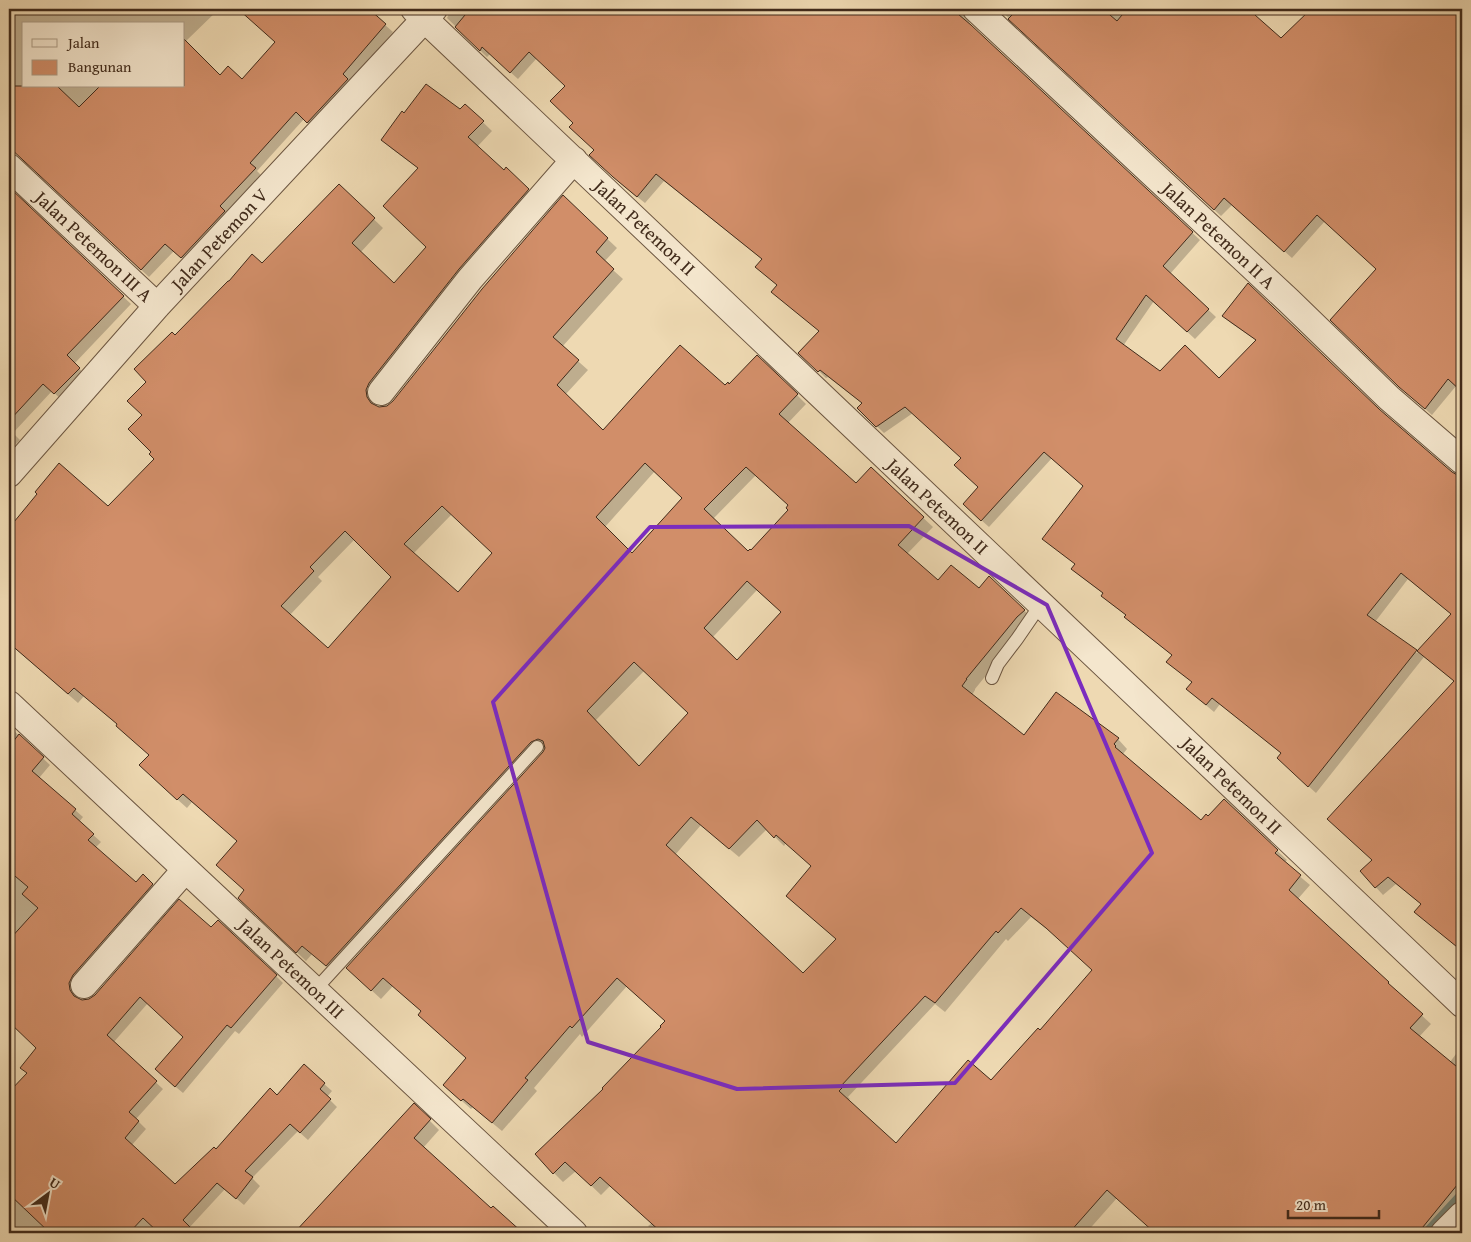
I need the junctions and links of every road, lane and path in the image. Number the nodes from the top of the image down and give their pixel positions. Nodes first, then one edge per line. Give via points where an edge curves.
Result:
1 (976, 9) edge
2 (424, 12) edge
3 (574, 160) junction
4 (9, 167) edge
5 (157, 306) junction
6 (380, 392) dead end
7 (1462, 461) edge
8 (9, 474) edge
9 (1041, 604) junction
10 (992, 678) dead end
11 (9, 704) edge
12 (537, 747) dead end
13 (185, 870) junction
14 (84, 985) dead end
15 (315, 990) junction
16 (1462, 1004) edge
17 (1462, 1214) edge
18 (574, 1233) edge
19 (1444, 1233) edge

1 - 7 street, Jalan Petemon II A via 1389,398
2 - 3 street, Jalan Petemon II
2 - 5 street, Jalan Petemon V
3 - 6 street via 470,279
3 - 9 street, Jalan Petemon II
4 - 5 street, Jalan Petemon III A
5 - 8 street, Jalan Petemon V
9 - 10 lane via 998,664
9 - 16 street, Jalan Petemon II
11 - 13 street, Jalan Petemon III
12 - 15 lane
13 - 14 street
13 - 15 street, Jalan Petemon III
15 - 18 street, Jalan Petemon III
17 - 19 street

